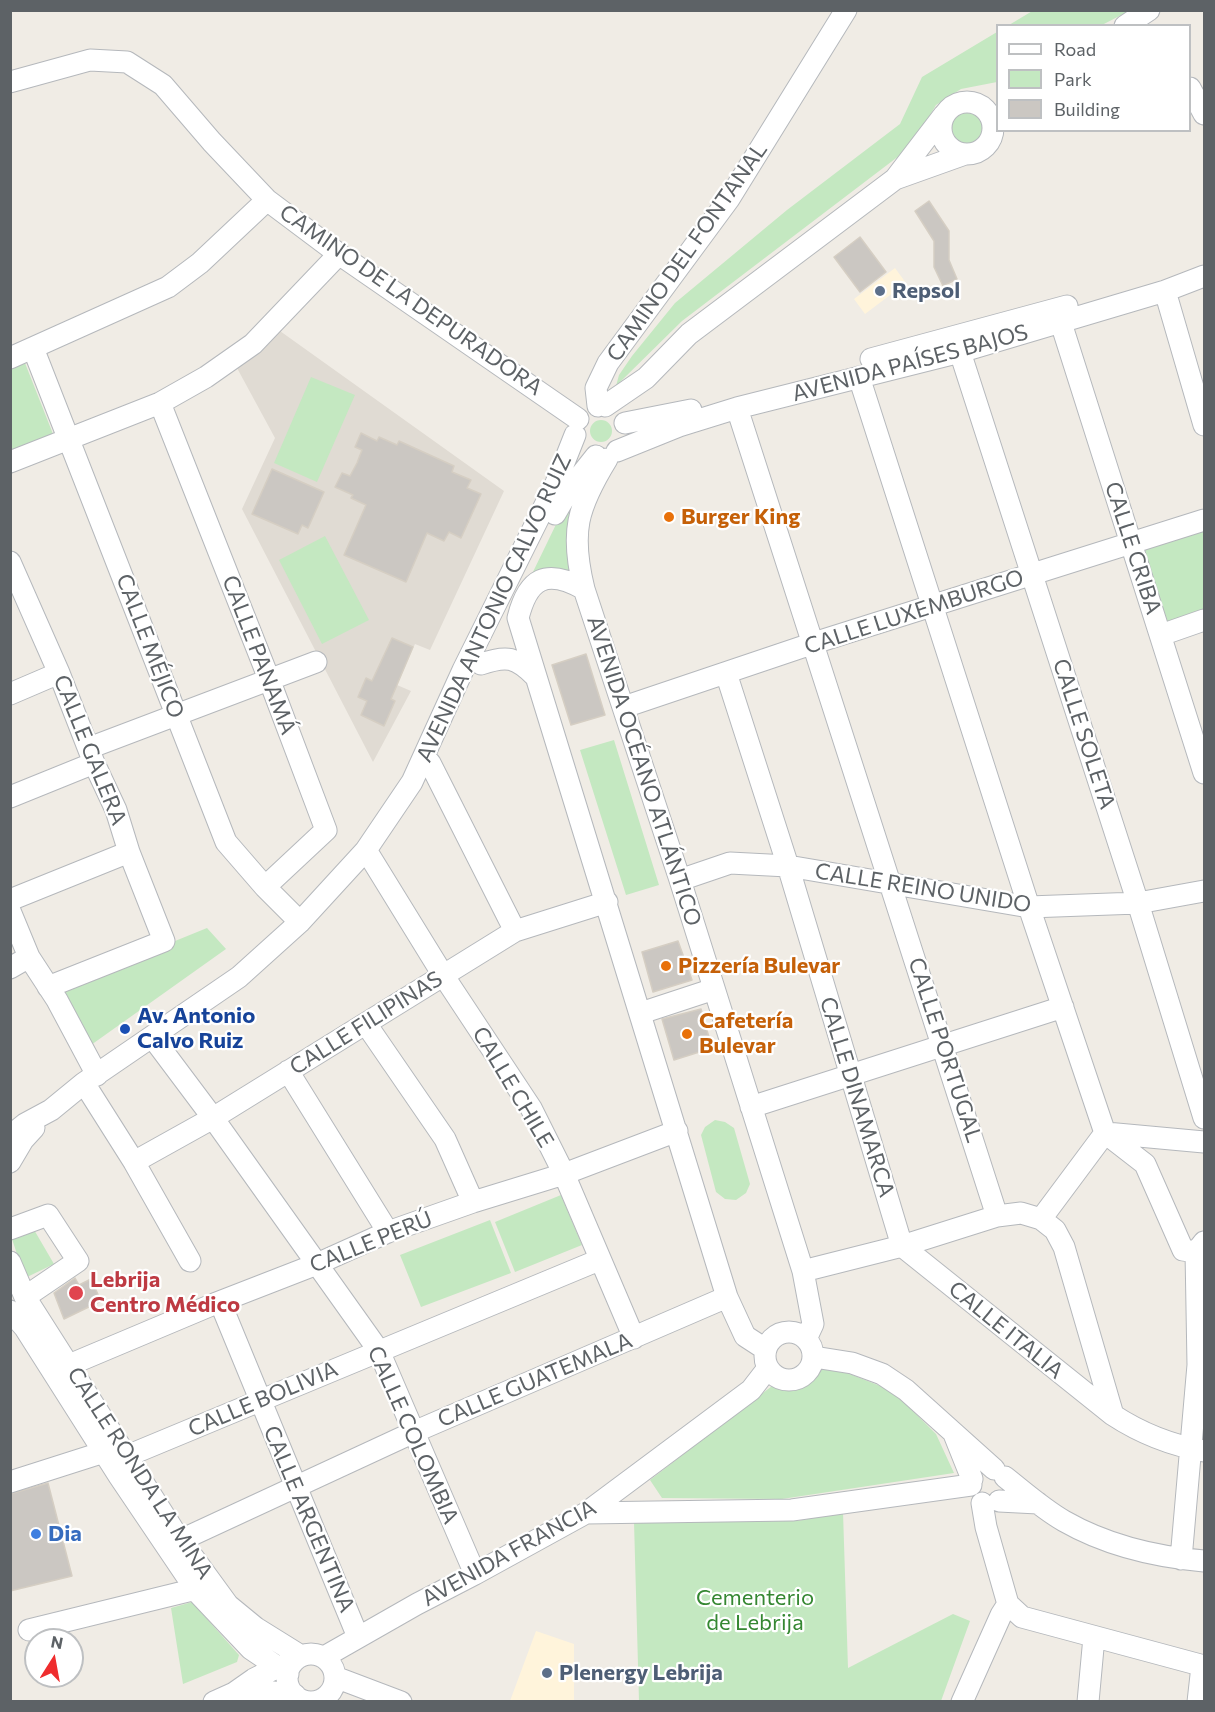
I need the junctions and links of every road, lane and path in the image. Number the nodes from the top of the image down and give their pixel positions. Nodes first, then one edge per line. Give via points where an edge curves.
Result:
1 (846, 10) edge
2 (1149, 10) edge
3 (1128, 24) edge
4 (10, 82) edge
5 (1191, 90) edge
6 (996, 95) edge
7 (975, 103) junction
8 (1204, 114) edge
9 (944, 115) junction
10 (995, 128) edge
11 (964, 154) junction
12 (895, 179) junction
13 (267, 200) junction
14 (339, 254) junction
15 (1204, 263) edge
16 (1204, 276) edge
17 (1165, 291) junction
18 (1061, 323) junction
19 (33, 348) junction
20 (960, 352) junction
21 (10, 358) edge
22 (859, 377) junction
23 (160, 403) junction
24 (738, 408) junction
25 (613, 413) junction
26 (1204, 425) edge
27 (577, 427) junction
28 (69, 440) junction
29 (608, 454) junction
30 (10, 462) edge
31 (1204, 520) edge
32 (1131, 544) junction
33 (10, 562) edge
34 (1033, 574) junction
35 (511, 575) junction
36 (584, 588) junction
37 (17, 593) edge
38 (514, 596) junction
39 (933, 605) junction
40 (518, 618) junction
41 (1204, 620) edge
42 (1161, 635) junction
43 (814, 643) junction
44 (315, 662) dead end
45 (481, 664) junction
46 (59, 673) junction
47 (726, 673) junction
48 (536, 676) junction
49 (269, 679) junction
50 (10, 694) edge
51 (624, 707) junction
52 (177, 714) junction
53 (92, 755) junction
54 (430, 763) junction
55 (1204, 773) edge
56 (412, 782) junction
57 (10, 797) edge
58 (366, 850) junction
59 (129, 852) junction
60 (788, 866) junction
61 (680, 880) junction
62 (892, 885) junction
63 (265, 887) junction
64 (1204, 891) edge
65 (10, 900) edge
66 (607, 902) junction
67 (1138, 903) junction
68 (1029, 907) junction
69 (10, 911) edge
70 (300, 922) junction
71 (515, 931) junction
72 (29, 957) junction
73 (10, 968) edge
74 (443, 975) junction
75 (48, 987) junction
76 (714, 989) junction
77 (1063, 1007) junction
78 (641, 1013) junction
79 (366, 1024) junction
80 (153, 1038) junction
81 (944, 1045) junction
82 (288, 1071) junction
83 (850, 1075) junction
84 (91, 1079) junction
85 (751, 1107) junction
86 (51, 1110) junction
87 (213, 1118) junction
88 (1204, 1118) edge
89 (677, 1131) junction
90 (1105, 1133) junction
91 (10, 1136) edge
92 (1204, 1142) edge
93 (10, 1162) edge
94 (134, 1162) junction
95 (564, 1174) junction
96 (473, 1202) junction
97 (997, 1216) junction
98 (1041, 1219) junction
99 (10, 1229) edge
100 (388, 1232) junction
101 (902, 1246) junction
102 (1202, 1248) edge
103 (599, 1260) junction
104 (190, 1261) dead end
105 (10, 1262) edge
106 (317, 1264) junction
107 (803, 1271) junction
108 (727, 1297) junction
109 (220, 1302) junction
110 (18, 1304) edge
111 (634, 1338) junction
112 (810, 1348) junction
113 (379, 1351) junction
114 (767, 1359) junction
115 (69, 1365) junction
116 (1202, 1365) edge
117 (260, 1401) junction
118 (1113, 1415) junction
119 (414, 1432) junction
120 (953, 1433) junction
121 (1197, 1450) edge
122 (104, 1452) junction
123 (127, 1456) junction
124 (999, 1473) junction
125 (10, 1482) edge
126 (971, 1482) junction
127 (296, 1486) junction
128 (991, 1502) junction
129 (1038, 1503) junction
130 (586, 1513) junction
131 (181, 1540) junction
132 (1181, 1559) junction
133 (1204, 1561) edge
134 (475, 1574) junction
135 (196, 1589) junction
136 (1008, 1604) junction
137 (37, 1628) edge
138 (358, 1637) junction
139 (1094, 1637) junction
140 (251, 1649) junction
141 (324, 1657) junction
142 (290, 1665) junction
143 (1203, 1666) edge
144 (335, 1677) junction
145 (254, 1679) junction
146 (295, 1695) junction
147 (222, 1699) edge
148 (331, 1699) edge
149 (401, 1701) edge
150 (962, 1701) edge
151 (1088, 1701) edge
152 (1198, 1701) edge

1 - 25 street, CAMINO DEL FONTANAL via 729,199 608,363 596,388
2 - 3 street
4 - 13 street, CAMINO DE LA DEPURADORA via 90,60 127,62 163,85
5 - 8 street
6 - 7 street
7 - 9 street via 957,103
7 - 10 street via 989,113
9 - 11 street via 944,140
9 - 12 street
10 - 11 street via 981,150
11 - 12 street
12 - 25 street via 689,334
13 - 14 street, CAMINO DE LA DEPURADORA
13 - 19 street via 200,263 168,287
14 - 23 street via 253,344
14 - 27 street, CAMINO DE LA DEPURADORA
15 - 25 street, AVENIDA PAÍSES BAJOS via 1162,279 676,414
16 - 17 street, AVENIDA PAÍSES BAJOS
17 - 18 street, AVENIDA PAÍSES BAJOS
17 - 26 street
18 - 20 street, AVENIDA PAÍSES BAJOS
18 - 32 street, CALLE CRIBA
19 - 21 street
19 - 28 street, CALLE MÉJICO
20 - 22 street, AVENIDA PAÍSES BAJOS
20 - 34 street, CALLE SOLETA
22 - 24 street, AVENIDA PAÍSES BAJOS
22 - 39 street
23 - 28 street
23 - 49 street, CALLE PANAMÁ
24 - 29 street, AVENIDA PAÍSES BAJOS
24 - 43 street, CALLE PORTUGAL
25 - 27 street via 590,408
25 - 29 street via 625,438
27 - 29 street via 582,448
27 - 35 street, AVENIDA ANTONIO CALVO RUIZ via 556,483
28 - 30 street
28 - 52 street, CALLE MÉJICO
29 - 36 street, AVENIDA OCÉANO ATLÁNTICO via 579,514 577,561
29 - 38 street, AVENIDA ANTONIO CALVO RUIZ via 569,490
31 - 32 street, CALLE LUXEMBURGO
32 - 34 street, CALLE LUXEMBURGO
32 - 42 street, CALLE CRIBA
33 - 37 street, CALLE GALERA
34 - 39 street, CALLE LUXEMBURGO
34 - 67 street, CALLE SOLETA
35 - 38 street
35 - 56 street, AVENIDA ANTONIO CALVO RUIZ
36 - 40 street, AVENIDA OCÉANO ATLÁNTICO via 568,580 543,580 531,587 523,599
36 - 51 street, AVENIDA OCÉANO ATLÁNTICO
37 - 46 street, CALLE GALERA
38 - 40 street
38 - 45 street, AVENIDA ANTONIO CALVO RUIZ
39 - 43 street, CALLE LUXEMBURGO
39 - 68 street
40 - 48 street
41 - 42 street
42 - 55 street, CALLE CRIBA
43 - 47 street, CALLE LUXEMBURGO
43 - 62 street, CALLE PORTUGAL
44 - 49 street
45 - 48 street via 509,658
45 - 54 street, AVENIDA ANTONIO CALVO RUIZ
46 - 50 street
46 - 53 street, CALLE GALERA
47 - 51 street, CALLE LUXEMBURGO
47 - 60 street, CALLE DINAMARCA
48 - 66 street
49 - 52 street
49 - 63 street, CALLE PANAMÁ via 326,830
51 - 61 street, AVENIDA OCÉANO ATLÁNTICO
52 - 53 street
52 - 63 street, CALLE MÉJICO via 226,842
53 - 57 street
53 - 59 street, CALLE GALERA
54 - 56 street, AVENIDA ANTONIO CALVO RUIZ
54 - 71 street
56 - 58 street, AVENIDA ANTONIO CALVO RUIZ
58 - 70 street, AVENIDA ANTONIO CALVO RUIZ
58 - 74 street, CALLE CHILE
59 - 65 street
59 - 75 street, CALLE GALERA via 164,941
60 - 61 street, CALLE REINO UNIDO via 730,863
60 - 62 street, CALLE REINO UNIDO
60 - 83 street, CALLE DINAMARCA
61 - 76 street, AVENIDA OCÉANO ATLÁNTICO
62 - 68 street, CALLE REINO UNIDO
62 - 81 street, CALLE PORTUGAL
63 - 70 street, CALLE MÉJICO
64 - 67 street, CALLE REINO UNIDO
66 - 71 street, CALLE FILIPINAS
66 - 78 street
67 - 68 street, CALLE REINO UNIDO
67 - 88 street, CALLE SOLETA
68 - 77 street
69 - 72 street
70 - 80 street, AVENIDA ANTONIO CALVO RUIZ via 239,977
71 - 74 street, CALLE FILIPINAS
72 - 73 street
72 - 75 street
74 - 79 street, CALLE FILIPINAS
74 - 95 street, CALLE CHILE via 531,1108
75 - 84 street
76 - 78 street
76 - 85 street, AVENIDA OCÉANO ATLÁNTICO
77 - 81 street
77 - 90 street
78 - 89 street
79 - 82 street, CALLE FILIPINAS
79 - 96 street via 445,1139
80 - 84 street, AVENIDA ANTONIO CALVO RUIZ
80 - 87 street, CALLE COLOMBIA
81 - 83 street
81 - 97 street, CALLE PORTUGAL
82 - 87 street, CALLE FILIPINAS
82 - 100 street
83 - 85 street
83 - 101 street, CALLE DINAMARCA
84 - 86 street, AVENIDA ANTONIO CALVO RUIZ
84 - 94 street
85 - 107 street, AVENIDA OCÉANO ATLÁNTICO
86 - 91 street, AVENIDA ANTONIO CALVO RUIZ
86 - 93 street, AVENIDA ANTONIO CALVO RUIZ via 23,1140
87 - 94 street, CALLE FILIPINAS
87 - 106 street, CALLE COLOMBIA
89 - 95 street, CALLE PERÚ
89 - 108 street
90 - 92 street
90 - 98 street
90 - 102 street via 1145,1164 1183,1250
94 - 104 street
95 - 96 street, CALLE PERÚ
95 - 103 street, CALLE CHILE
96 - 100 street, CALLE PERÚ
97 - 98 street via 1020,1213
97 - 101 street
98 - 118 street via 1055,1230 1064,1247
99 - 110 street via 48,1215 78,1261
100 - 106 street, CALLE PERÚ
101 - 107 street
101 - 118 street, CALLE ITALIA
102 - 116 street
103 - 111 street, CALLE CHILE
103 - 113 street, CALLE BOLIVIA
105 - 110 street, CALLE RONDA LA MINA
106 - 109 street, CALLE PERÚ
106 - 113 street, CALLE COLOMBIA
107 - 112 street, AVENIDA OCÉANO ATLÁNTICO via 813,1324
108 - 111 street, CALLE GUATEMALA
108 - 114 street via 745,1336
109 - 115 street, CALLE PERÚ
109 - 117 street, CALLE ARGENTINA
110 - 115 street, CALLE RONDA LA MINA
110 - 122 street, CALLE RONDA LA MINA via 25,1328
111 - 119 street, CALLE GUATEMALA
112 - 114 street via 800,1335 781,1333 774,1337
112 - 114 street via 809,1370 796,1379 781,1379 772,1374
112 - 120 street via 882,1374 906,1390
113 - 117 street, CALLE BOLIVIA
113 - 119 street, CALLE COLOMBIA
114 - 130 street, AVENIDA FRANCIA via 751,1390
115 - 123 street, CALLE RONDA LA MINA
116 - 121 street
117 - 123 street, CALLE BOLIVIA
117 - 127 street, CALLE ARGENTINA
118 - 121 street, CALLE ITALIA via 1137,1431
119 - 127 street, CALLE GUATEMALA
119 - 134 street, CALLE COLOMBIA
120 - 124 street
120 - 126 street
121 - 132 street
122 - 125 street
122 - 135 street, CALLE RONDA LA MINA
123 - 131 street, CALLE RONDA LA MINA
124 - 126 street via 984,1469
124 - 128 street via 1006,1493
124 - 129 street
126 - 128 street via 974,1496
126 - 130 street via 792,1510
127 - 131 street, CALLE GUATEMALA
127 - 138 street, CALLE ARGENTINA
128 - 129 street
128 - 136 street via 986,1527
129 - 132 street via 1065,1521 1119,1545
130 - 134 street, AVENIDA FRANCIA
131 - 142 street, CALLE RONDA LA MINA via 228,1605
132 - 133 street
134 - 138 street, AVENIDA FRANCIA
135 - 137 street
135 - 140 street, CALLE RONDA LA MINA
136 - 139 street via 1022,1617
136 - 150 street
138 - 141 street, AVENIDA FRANCIA
139 - 143 street
139 - 151 street
140 - 142 street, CALLE RONDA LA MINA
140 - 145 street
141 - 142 street via 309,1654
141 - 144 street
142 - 145 street
142 - 146 street via 290,1689
143 - 152 street
144 - 148 street
144 - 149 street
145 - 147 street
146 - 147 street via 265,1691
146 - 148 street via 307,1701

